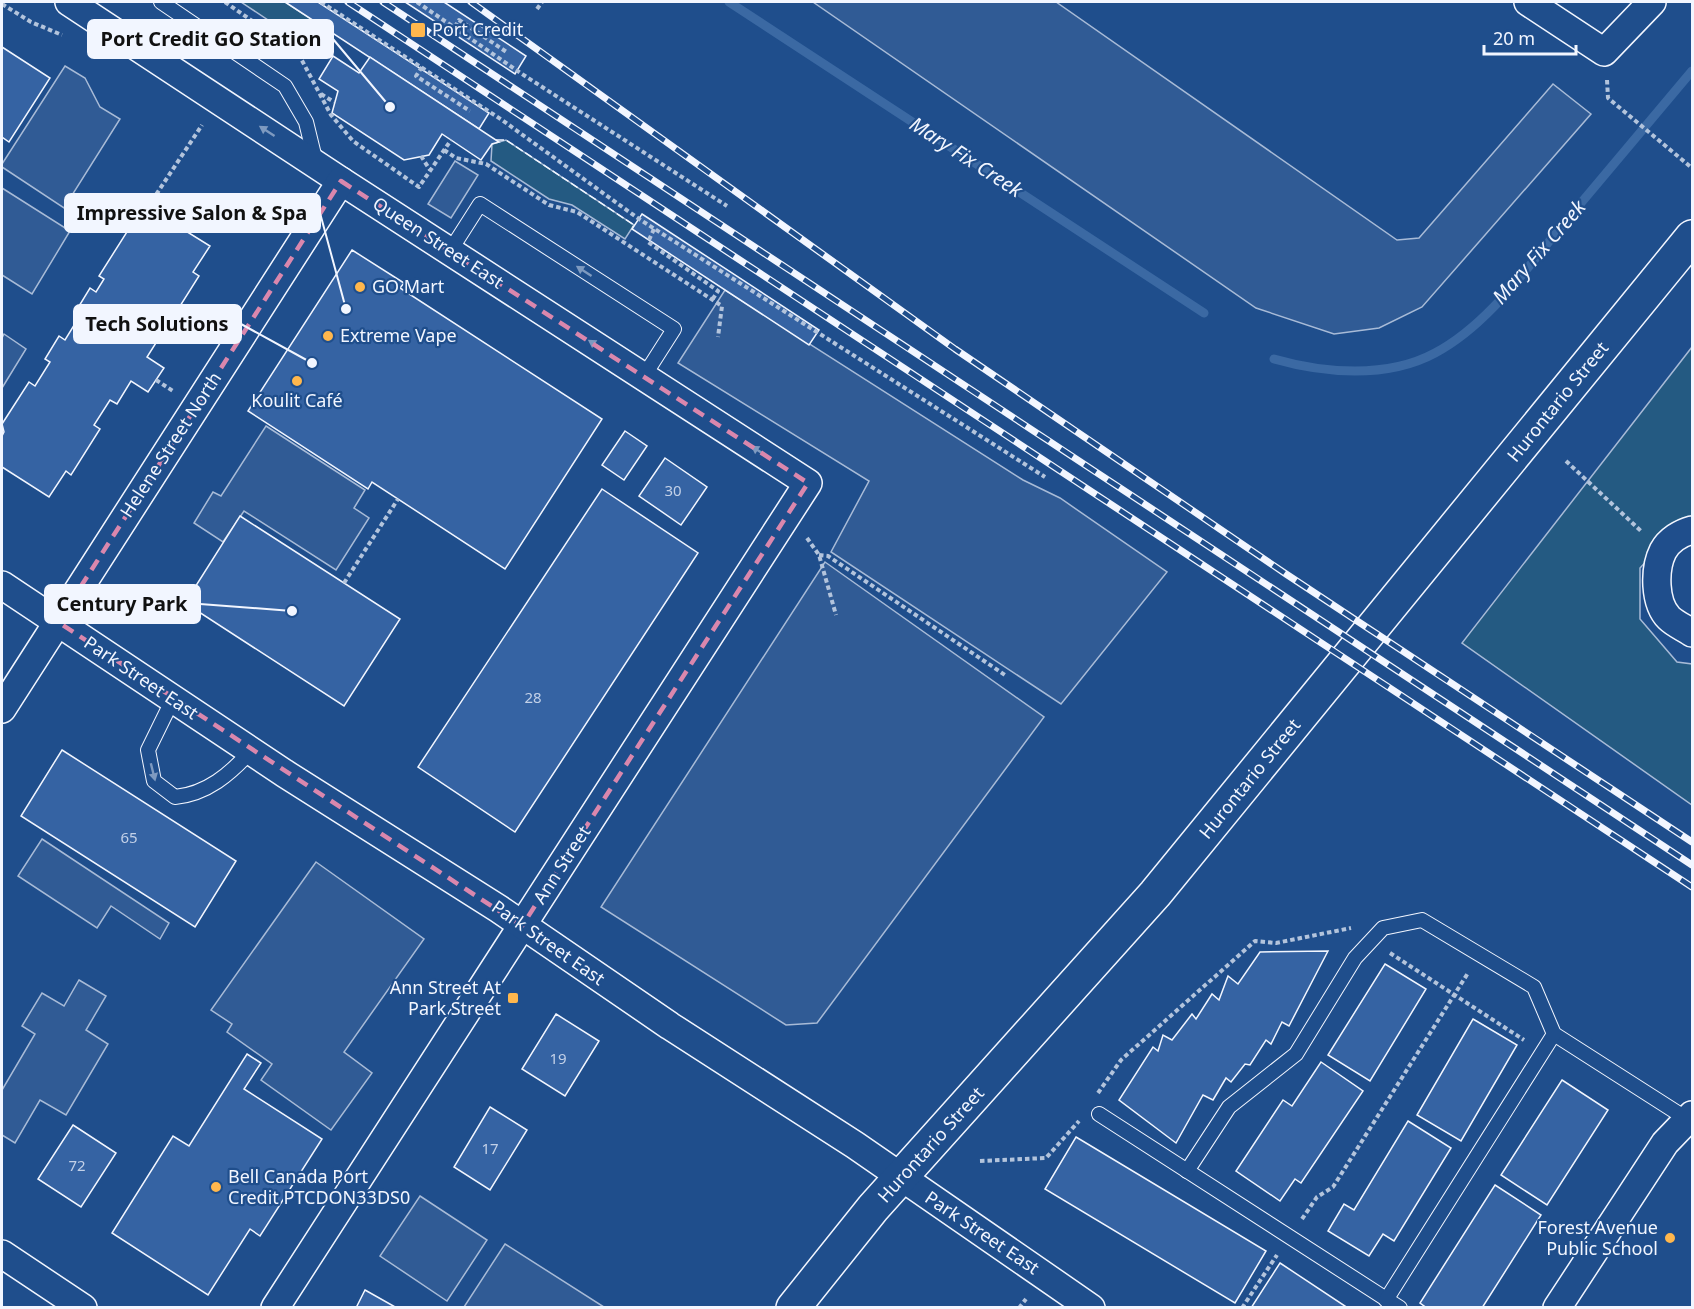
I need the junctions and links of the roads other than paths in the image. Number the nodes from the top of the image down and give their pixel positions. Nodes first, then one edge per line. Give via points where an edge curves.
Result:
1 (69, 2) edge
2 (161, 2) edge
3 (1528, 2) edge
4 (1652, 2) edge
5 (316, 163) junction
6 (341, 181) junction
7 (1692, 237) edge
8 (450, 251) junction
9 (644, 376) junction
10 (808, 483) joint
11 (1692, 530) edge
12 (2, 585) edge
13 (58, 622) junction
14 (1692, 633) edge
15 (173, 699) junction
16 (2, 710) edge
17 (251, 751) junction
18 (522, 926) junction
19 (1554, 1034) junction
20 (1099, 1114) dead end
21 (1690, 1117) edge
22 (1187, 1171) junction
23 (901, 1177) junction
24 (2, 1254) edge
25 (1386, 1300) junction
26 (83, 1308) edge
27 (275, 1308) edge
28 (793, 1308) edge
29 (1091, 1308) edge
30 (1400, 1308) edge
31 (1557, 1308) edge

5 -> 1 street, Queen Street East
2 - 5 lane via 285,86 306,122
3 - 4 street via 1604,52
5 - 6 street, Queen Street East
6 - 8 street, Queen Street East
6 - 13 street, Helene Street North
7 - 23 main road, Hurontario Street via 1155,894
9 -> 8 street, Queen Street East
9 -> 8 lane via 674,329 626,297 480,204
10 -> 9 street, Queen Street East
10 - 18 street, Ann Street
11 - 14 street via 1680,533 1663,551 1657,583 1668,617
12 - 13 street, Park Street East
13 - 15 street, Park Street East
13 - 16 street, Helene Street North
15 - 17 street, Park Street East
15 -> 17 lane via 148,750 154,781 175,797 206,790
17 - 18 street, Park Street East
18 - 23 street, Park Street East
18 - 27 street, Ann Street
19 - 21 lane
19 - 22 lane via 1534,987 1422,920 1383,928 1355,958 1296,1054 1229,1107
19 - 25 lane
20 - 22 lane
21 - 31 street via 1665,1143
22 - 25 lane
23 - 28 main road, Hurontario Street
23 - 29 street, Park Street East
24 - 26 street
25 - 30 lane

